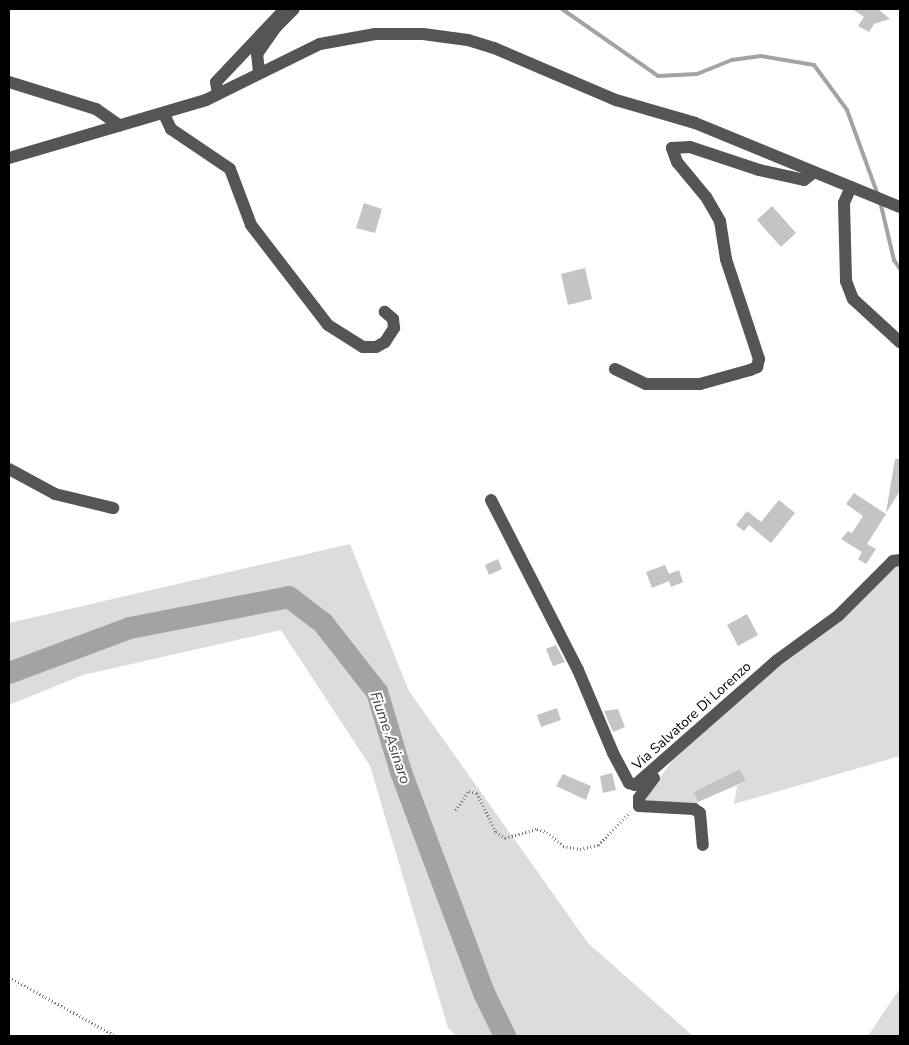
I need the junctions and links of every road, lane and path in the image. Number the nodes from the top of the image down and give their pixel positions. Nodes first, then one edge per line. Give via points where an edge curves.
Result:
1 (285, 9) edge
2 (294, 9) edge
3 (259, 72) junction
4 (9, 82) edge
5 (218, 94) junction
6 (164, 114) junction
7 (120, 126) junction
8 (9, 158) edge
9 (813, 172) junction
10 (850, 187) junction
11 (896, 205) edge
12 (385, 312) dead end
13 (900, 342) edge
14 (615, 369) dead end
15 (9, 469) edge
16 (492, 500) dead end
17 (113, 508) dead end
18 (900, 560) edge
19 (672, 754) junction
20 (639, 806) junction
21 (455, 810) dead end
22 (703, 845) dead end
23 (9, 977) edge
24 (116, 1036) edge

1 - 5 street via 216,82
2 - 3 street via 257,54
3 - 5 street
3 - 9 street via 320,44 374,34 423,34 468,40 616,100 695,123
4 - 7 street via 96,109
5 - 6 street
6 - 7 street
6 - 12 street via 171,129 230,169 255,231 328,325 354,343 376,347 386,342 394,328 393,319
7 - 8 street
9 - 10 street
9 - 14 street via 804,180 759,170 690,147 672,148 671,153 706,197 720,221 726,259 759,359 757,367 700,384 646,384
10 - 11 street
10 - 13 street via 844,203 846,281 854,299
15 - 17 street via 55,494
16 - 19 street, Via Salvatore Di Lorenzo via 578,670 592,709 629,783 640,784
18 - 19 street, Via Salvatore Di Lorenzo via 893,561 873,585 832,621 769,666
19 - 20 street via 639,798
20 - 21 path via 619,821 598,845 580,849 563,846 537,828 505,838 496,832 478,793 470,791
20 - 22 street via 694,808 700,813
23 - 24 path

